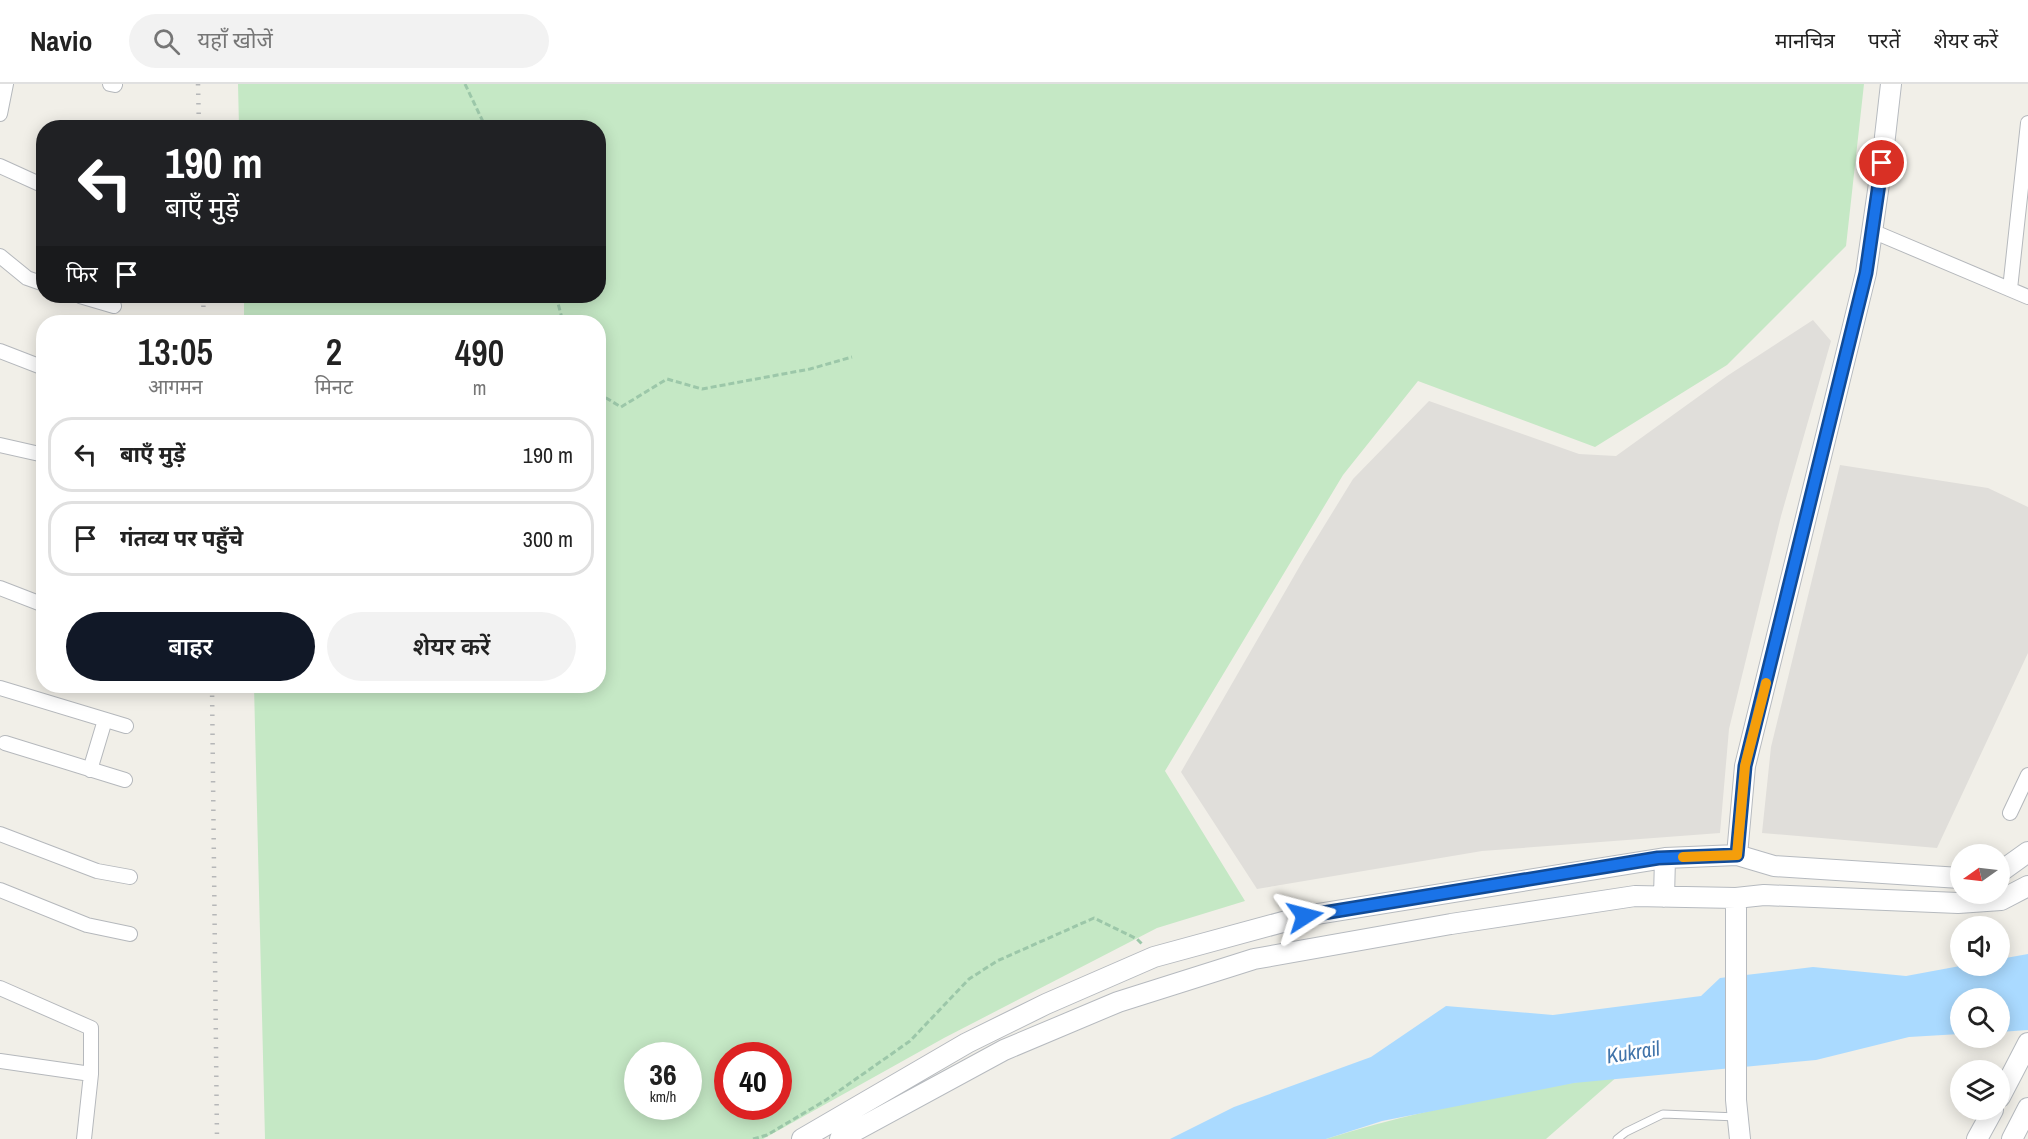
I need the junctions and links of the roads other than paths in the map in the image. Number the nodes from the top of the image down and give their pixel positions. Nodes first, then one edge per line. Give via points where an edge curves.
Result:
1 (6, 84) edge
2 (110, 84) edge
3 (1891, 84) edge
4 (115, 85) edge
5 (0, 114) edge
6 (2028, 123) edge
7 (0, 166) edge
8 (2025, 173) edge
9 (36, 182) edge
10 (1872, 231) junction
11 (0, 256) edge
12 (36, 281) edge
13 (2010, 289) junction
14 (2028, 297) edge
15 (104, 303) edge
16 (114, 306) dead end
17 (0, 351) edge
18 (36, 365) edge
19 (0, 445) edge
20 (36, 453) edge
21 (0, 588) edge
22 (36, 602) edge
23 (0, 688) edge
24 (105, 720) junction
25 (126, 726) dead end
26 (5, 743) dead end
27 (90, 770) junction
28 (2028, 775) edge
29 (125, 780) dead end
30 (2010, 813) dead end
31 (0, 834) edge
32 (2028, 852) edge
33 (1737, 855) junction
34 (1665, 858) junction
35 (2010, 865) edge
36 (1800, 868) junction
37 (130, 877) dead end
38 (1950, 877) edge
39 (2028, 886) edge
40 (0, 890) edge
41 (1798, 896) junction
42 (1664, 897) junction
43 (1736, 904) junction
44 (130, 933) dead end
45 (0, 988) edge
46 (2028, 1043) edge
47 (0, 1061) edge
48 (91, 1074) junction
49 (2010, 1078) edge
50 (2028, 1108) edge
51 (1737, 1109) junction
52 (1987, 1120) edge
53 (84, 1139) edge
54 (802, 1139) edge
55 (840, 1139) edge
56 (1617, 1139) edge
57 (1740, 1139) edge
58 (1977, 1139) edge
59 (2013, 1139) edge

1 - 5 street
2 - 4 street
3 - 10 street
6 - 8 street
7 - 9 street
8 - 13 street
10 - 13 street
10 - 33 street via 1866,273 1745,766
11 - 12 street
13 - 14 street
15 - 16 street
17 - 18 street
19 - 20 street
21 - 22 street
23 - 24 street
24 - 25 street
24 - 27 street
26 - 27 street
27 - 29 street
28 - 30 street
31 - 37 street via 97,871
32 - 35 street
33 - 34 street
33 - 36 street via 1774,866
34 - 42 street
34 - 54 street via 1305,916 1154,957 967,1043
36 - 38 street
36 - 41 street
39 - 41 street via 2001,900 1958,903
40 - 44 street via 87,925
41 - 43 street via 1764,895
42 - 43 street
42 - 55 street via 1635,896 1462,922 1254,959 1118,1002 1004,1050
43 - 51 street
45 - 48 street via 91,1028
46 - 49 street
47 - 48 street
48 - 53 street
50 - 59 street
51 - 56 lane via 1663,1114
51 - 57 street
52 - 58 street

